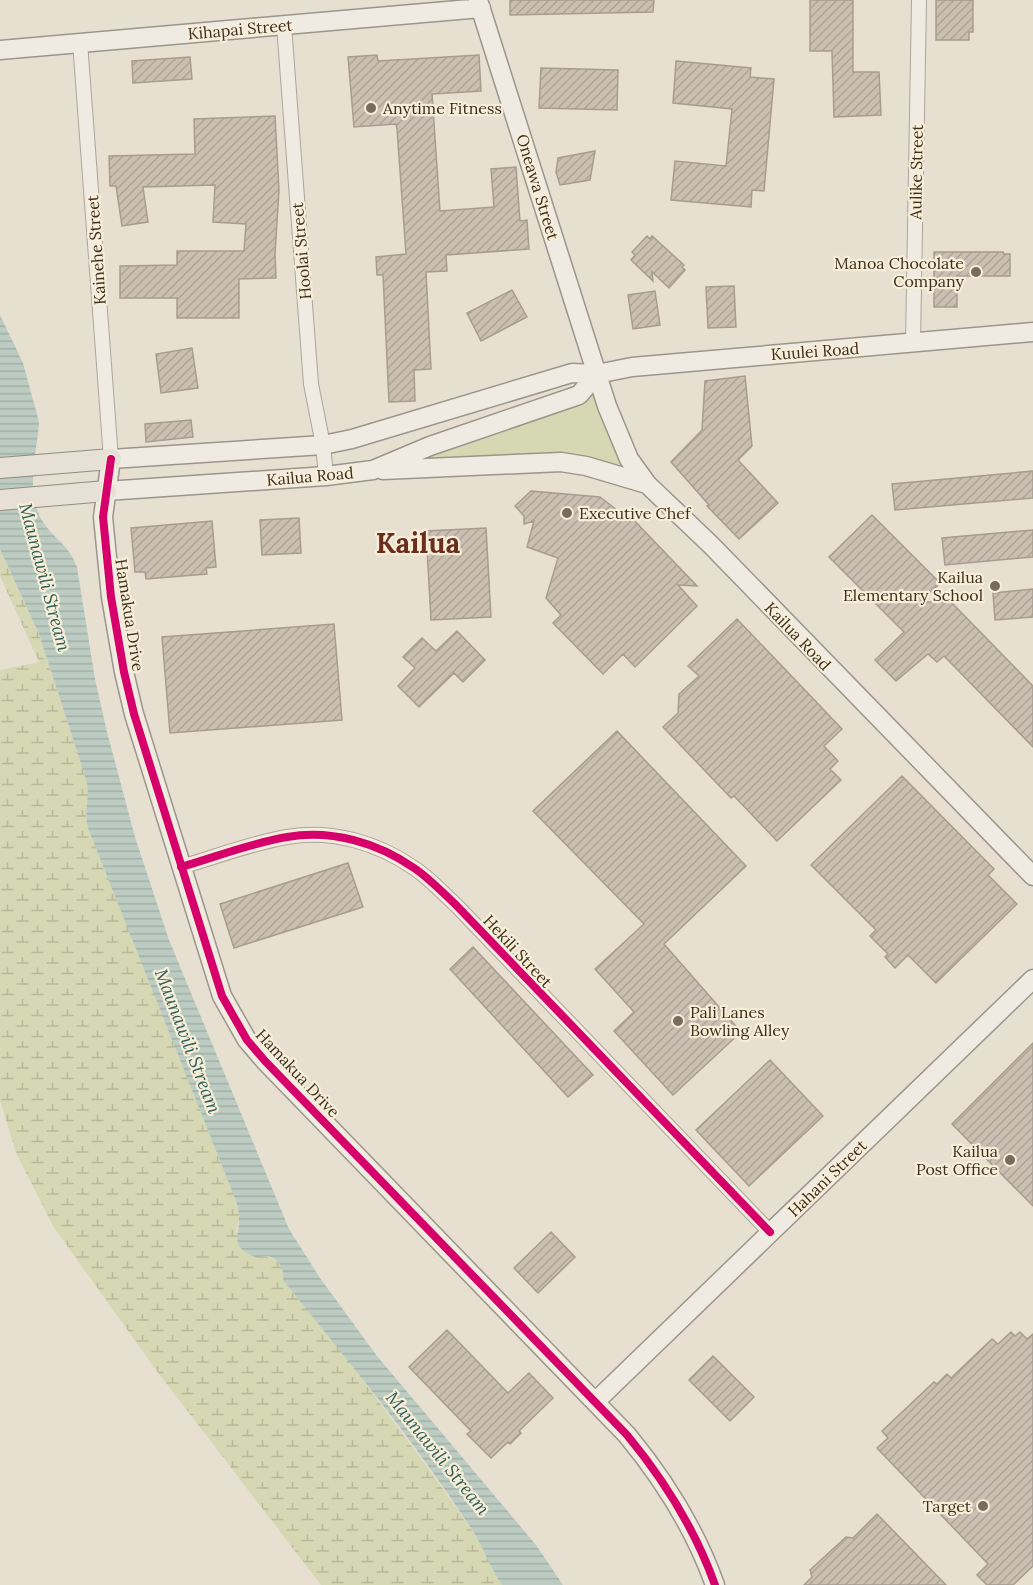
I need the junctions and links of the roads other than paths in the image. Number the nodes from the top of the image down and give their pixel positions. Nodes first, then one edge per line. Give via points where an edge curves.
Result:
1 (919, 0) edge
2 (479, 4) edge
3 (284, 25) junction
4 (80, 42) junction
5 (0, 51) edge
6 (1033, 332) edge
7 (913, 343) junction
8 (597, 374) junction
9 (323, 445) junction
10 (111, 459) junction
11 (0, 468) edge
12 (373, 470) junction
13 (326, 476) junction
14 (647, 484) junction
15 (106, 491) junction
16 (0, 500) edge
17 (181, 867) junction
18 (1033, 876) edge
19 (1033, 979) edge
20 (770, 1232) junction
21 (595, 1402) junction
22 (715, 1585) edge

1 - 7 street, Aulike Street
2 - 3 main road, Kihapai Street
2 - 8 main road, Oneawa Street
3 - 4 main road, Kihapai Street
3 - 9 street, Hoolai Street via 311,384
4 - 5 main road, Kihapai Street
4 - 10 street, Kainehe Street
6 - 7 main road, Kuulei Road
7 - 8 main road, Kuulei Road via 632,367
8 - 9 main road, Kailua Road via 572,373 352,440
8 - 12 main road, Kailua Road via 577,396 430,446
8 - 14 main road, Kailua Road via 621,444
9 - 10 main road, Kailua Road
9 - 13 street, Hoolai Street
10 - 11 main road, Kailua Road
10 - 15 main road, Hamakua Drive
12 - 13 main road, Kailua Road
12 - 14 main road via 562,462
13 - 15 main road, Kailua Road
14 - 18 main road, Kailua Road
15 - 16 main road, Kailua Road
15 - 17 main road, Hamakua Drive via 103,517 124,672
17 - 20 street, Hekili Street via 264,842 326,835 372,846 416,869 456,905
17 - 21 main road, Hamakua Drive via 222,996 248,1040
19 - 20 main road, Hahani Street
20 - 21 main road, Hahani Street
21 - 22 main road, Hamakua Drive via 663,1480 692,1530

